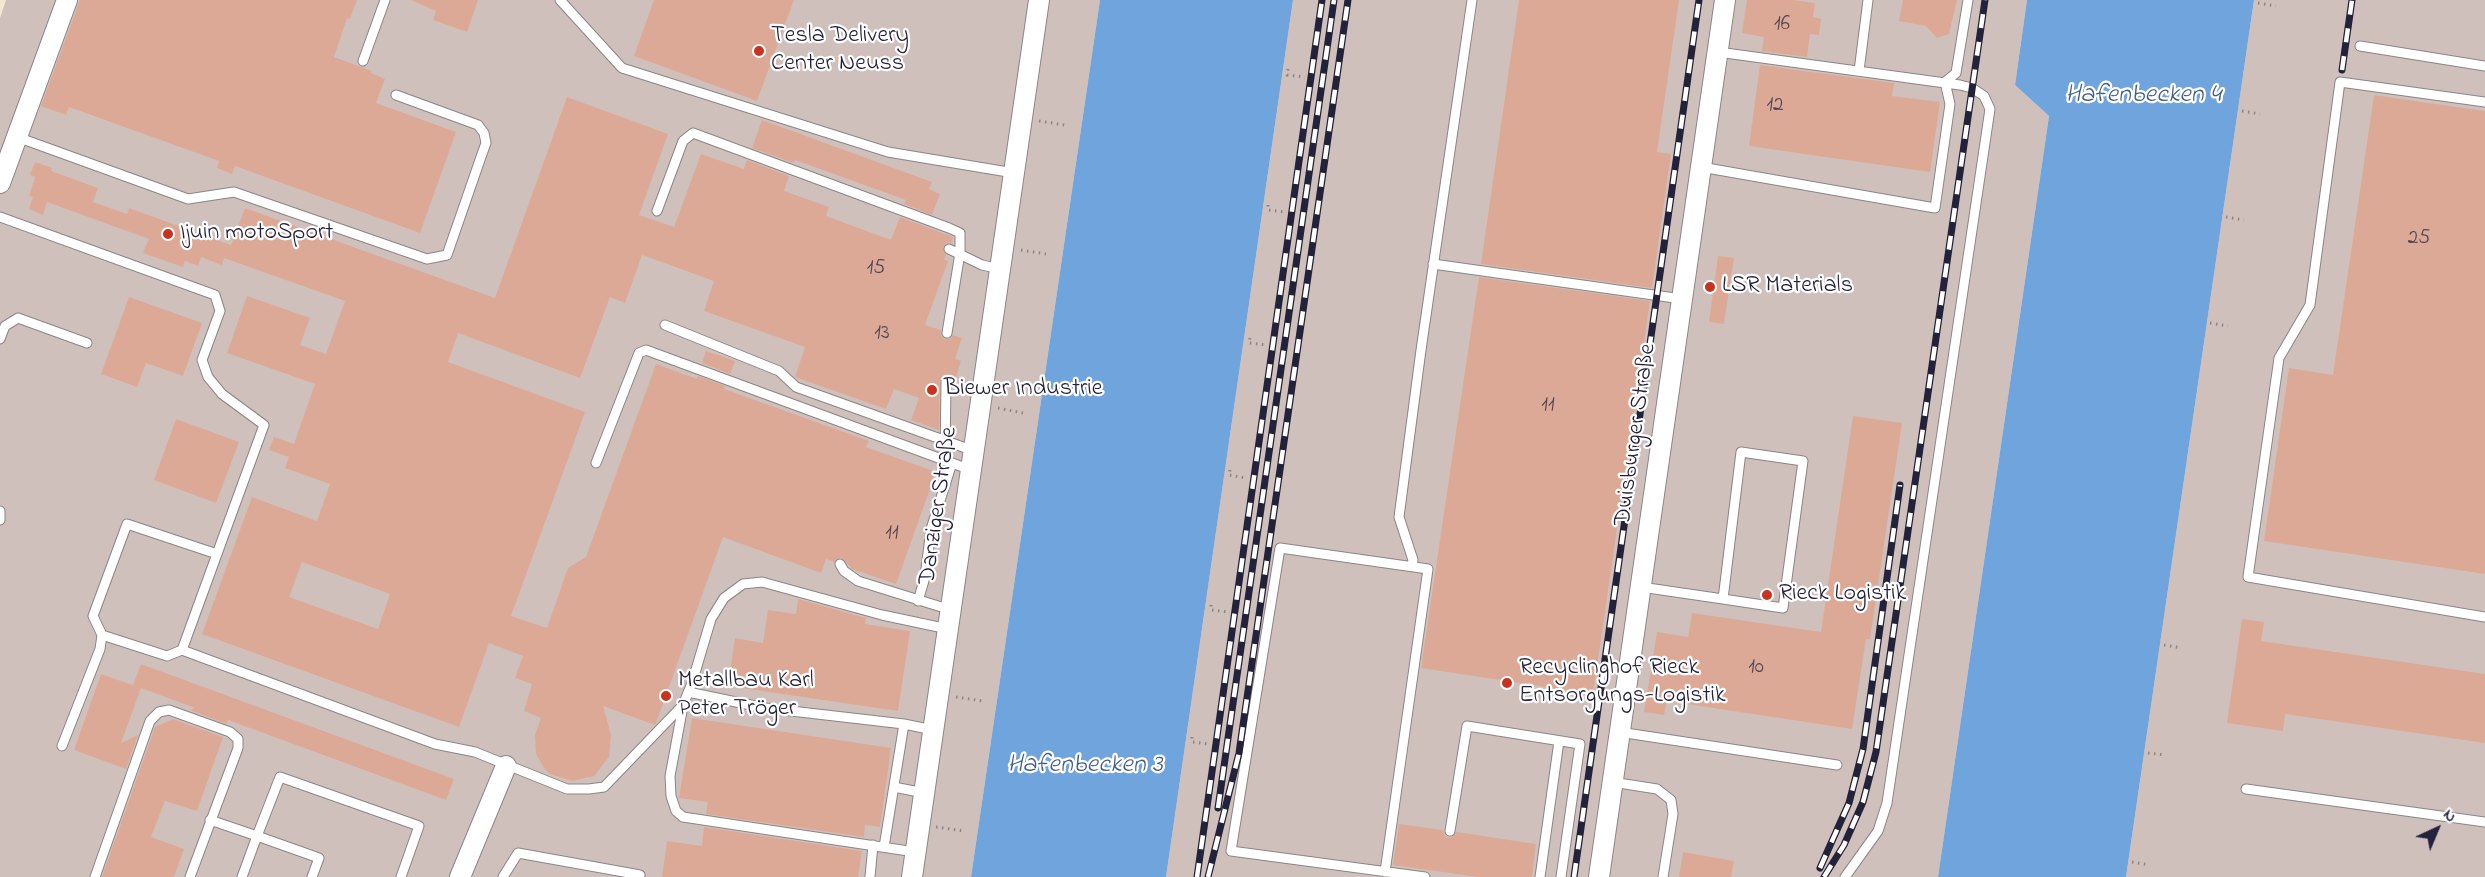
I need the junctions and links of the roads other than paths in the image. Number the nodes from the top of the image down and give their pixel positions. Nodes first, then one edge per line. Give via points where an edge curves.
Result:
1 (67, 0) edge
2 (385, 0) edge
3 (560, 0) edge
4 (1039, 0) edge
5 (1472, 0) edge
6 (1725, 0) edge
7 (1868, 0) edge
8 (1968, 0) edge
9 (2360, 46) dead end
10 (1718, 52) junction
11 (363, 61) dead end
12 (2485, 66) edge
13 (1859, 71) junction
14 (1945, 82) junction
15 (396, 95) dead end
16 (2485, 102) edge
17 (17, 137) junction
18 (1701, 167) junction
19 (1014, 173) junction
20 (0, 183) edge
21 (657, 211) dead end
22 (0, 217) edge
23 (949, 249) dead end
24 (960, 253) junction
25 (1433, 264) junction
26 (1000, 269) junction
27 (1682, 299) junction
28 (665, 325) dead end
29 (947, 333) dead end
30 (0, 339) edge
31 (87, 343) dead end
32 (946, 382) dead end
33 (946, 442) junction
34 (972, 460) junction
35 (949, 462) junction
36 (596, 463) dead end
37 (0, 511) edge
38 (0, 520) edge
39 (217, 554) junction
40 (840, 564) dead end
41 (1412, 566) junction
42 (1641, 587) junction
43 (1723, 599) junction
44 (918, 601) junction
45 (2485, 617) edge
46 (949, 619) junction
47 (102, 634) junction
48 (182, 650) junction
49 (688, 692) junction
50 (683, 705) junction
51 (904, 724) junction
52 (933, 730) junction
53 (1619, 732) junction
54 (1559, 741) junction
55 (62, 746) dead end
56 (1837, 765) dead end
57 (506, 766) junction
58 (1612, 782) junction
59 (894, 787) junction
60 (2246, 789) dead end
61 (924, 793) junction
62 (210, 820) junction
63 (2485, 822) edge
64 (1450, 831) dead end
65 (257, 836) junction
66 (873, 845) junction
67 (884, 847) junction
68 (915, 852) junction
69 (1385, 872) junction
70 (640, 875) dead end
71 (94, 877) edge
72 (190, 877) edge
73 (242, 877) edge
74 (312, 877) edge
75 (401, 877) edge
76 (460, 877) edge
77 (503, 877) edge
78 (870, 877) edge
79 (912, 877) edge
80 (1425, 877) edge
81 (1540, 877) edge
82 (1561, 877) edge
83 (1599, 877) edge
84 (1663, 877) edge
85 (1845, 877) edge

1 - 17 street
2 - 11 lane
3 - 19 lane via 622,68 888,152
4 - 19 street, Danziger Straße
5 - 25 lane
6 - 10 street, Duisburger Straße
7 - 13 lane
8 - 14 lane via 1956,73
9 - 12 lane
10 - 13 lane
10 - 18 street, Duisburger Straße
13 - 14 lane
14 - 18 lane via 1950,104 1935,208
14 - 85 lane via 1972,88 1984,96 1990,109 1887,803 1878,831
15 - 17 lane via 478,125 484,133 486,143 447,255 427,259 234,192 188,199
16 - 45 lane via 2340,82 2310,305 2279,358 2248,577
17 - 20 street
18 - 27 street, Duisburger Straße
19 - 26 street, Danziger Straße
21 - 24 lane via 683,141 693,133 949,228 960,233
22 - 39 lane via 215,295 220,311 202,360 208,377 222,394 264,425
23 - 24 lane
24 - 26 lane
24 - 29 lane
25 - 27 lane
25 - 41 lane via 1399,517
26 - 34 street, Danziger Straße
27 - 42 street, Duisburger Straße
28 - 33 lane via 779,371 796,387
30 - 31 lane via 5,326 18,318
32 - 33 lane
33 - 34 lane
33 - 35 lane
34 - 35 lane
34 - 46 street, Danziger Straße
35 - 36 lane via 642,350
35 - 44 lane
37 - 38 lane
39 - 47 lane via 127,524 93,616
39 - 48 lane
40 - 44 lane via 843,571 858,581
41 - 69 lane via 1428,569
41 - 69 lane via 1280,548 1231,852
42 - 43 lane
42 - 53 street, Duisburger Straße
43 - 43 lane via 1783,608 1803,461 1741,452
44 - 46 lane
46 - 49 lane via 882,615 762,582 743,584 724,598 711,619
46 - 52 street, Danziger Straße
47 - 48 lane via 167,656
47 - 55 lane via 100,649
48 - 57 lane via 435,744 475,753
49 - 50 lane
49 - 51 lane via 765,708
50 - 57 lane via 604,787 567,789
50 - 66 lane via 670,776 671,796 676,811 683,817
51 - 52 lane
51 - 59 lane
52 - 61 street, Danziger Straße
53 - 56 lane
53 - 58 street, Duisburger Straße
54 - 64 lane via 1467,726
54 - 81 lane
54 - 82 lane via 1580,744
57 - 76 street
58 - 83 street, Duisburger Straße
58 - 84 lane via 1657,789 1671,800
59 - 61 lane
59 - 67 lane
60 - 63 lane
61 - 68 street, Danziger Straße
62 - 65 lane
62 - 71 lane via 238,739 230,732 169,710 159,712 150,721
62 - 72 lane
65 - 73 lane
65 - 74 lane via 318,858
65 - 75 lane via 280,777 419,826
66 - 67 lane
66 - 78 lane
67 - 68 lane
68 - 79 street, Danziger Straße
69 - 80 lane
70 - 77 lane via 518,853

